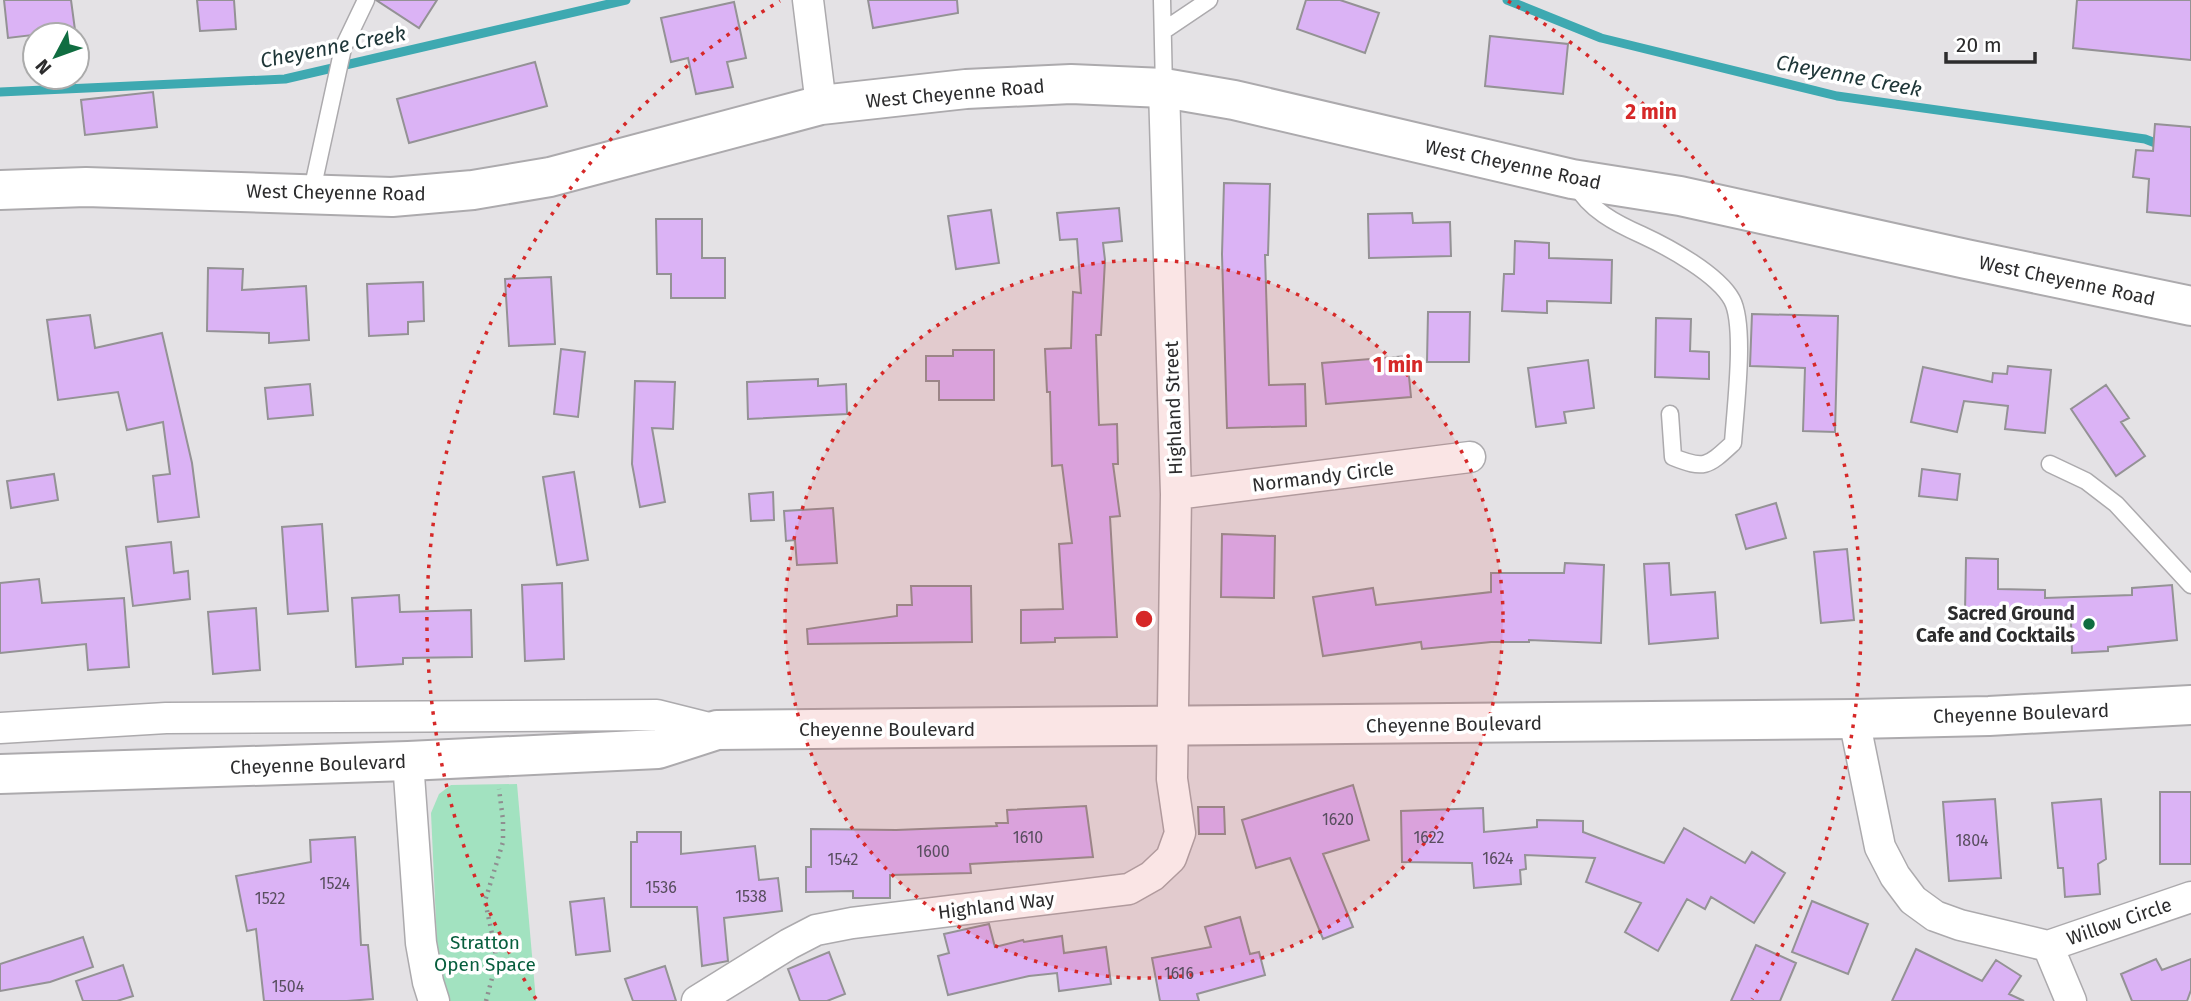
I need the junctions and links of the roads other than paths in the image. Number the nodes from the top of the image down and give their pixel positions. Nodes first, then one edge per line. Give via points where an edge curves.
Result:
1 (366, 0) edge
2 (808, 0) edge
3 (1162, 0) edge
4 (1209, 0) edge
5 (1163, 31) junction
6 (1164, 89) junction
7 (821, 105) junction
8 (1572, 179) junction
9 (0, 190) edge
10 (311, 195) junction
11 (2191, 306) edge
12 (1670, 414) dead end
13 (1470, 457) dead end
14 (2050, 464) dead end
15 (1175, 494) junction
16 (2191, 585) edge
17 (2191, 705) edge
18 (1854, 719) junction
19 (1173, 727) junction
20 (0, 728) edge
21 (717, 730) junction
22 (408, 761) junction
23 (0, 774) edge
24 (2191, 897) edge
25 (2048, 946) junction
26 (434, 1001) edge
27 (697, 1001) edge
28 (2071, 1001) edge

1 - 10 lane via 342,48
2 - 7 street
3 - 5 lane
4 - 5 lane
5 - 6 lane
6 - 7 street, West Cheyenne Road via 1071,84 967,89
6 - 8 street, West Cheyenne Road via 1234,100
6 - 15 street, Highland Street
7 - 10 street, West Cheyenne Road via 515,184 392,197
8 - 11 street, West Cheyenne Road via 1680,196
8 - 12 lane via 1585,200 1617,224 1679,254 1733,300 1740,339 1733,443 1715,460 1695,466 1673,457
9 - 10 street, West Cheyenne Road via 86,187
13 - 15 street, Normandy Circle
14 - 16 lane via 2116,503
15 - 19 street, Highland Street
17 - 18 street, Cheyenne Boulevard
18 - 19 street, Cheyenne Boulevard
18 - 25 street, Willow Circle via 1880,847 1913,900 1960,925
19 - 21 street, Cheyenne Boulevard
19 - 27 street, Highland Way via 1172,779 1180,833 1171,858 1153,876 1129,889 816,930
20 - 21 street, Cheyenne Boulevard via 166,718 657,715
21 - 22 street, Cheyenne Boulevard via 658,749
22 - 23 street, Cheyenne Boulevard
22 - 26 street via 421,943
24 - 25 street, Willow Circle
25 - 28 street

